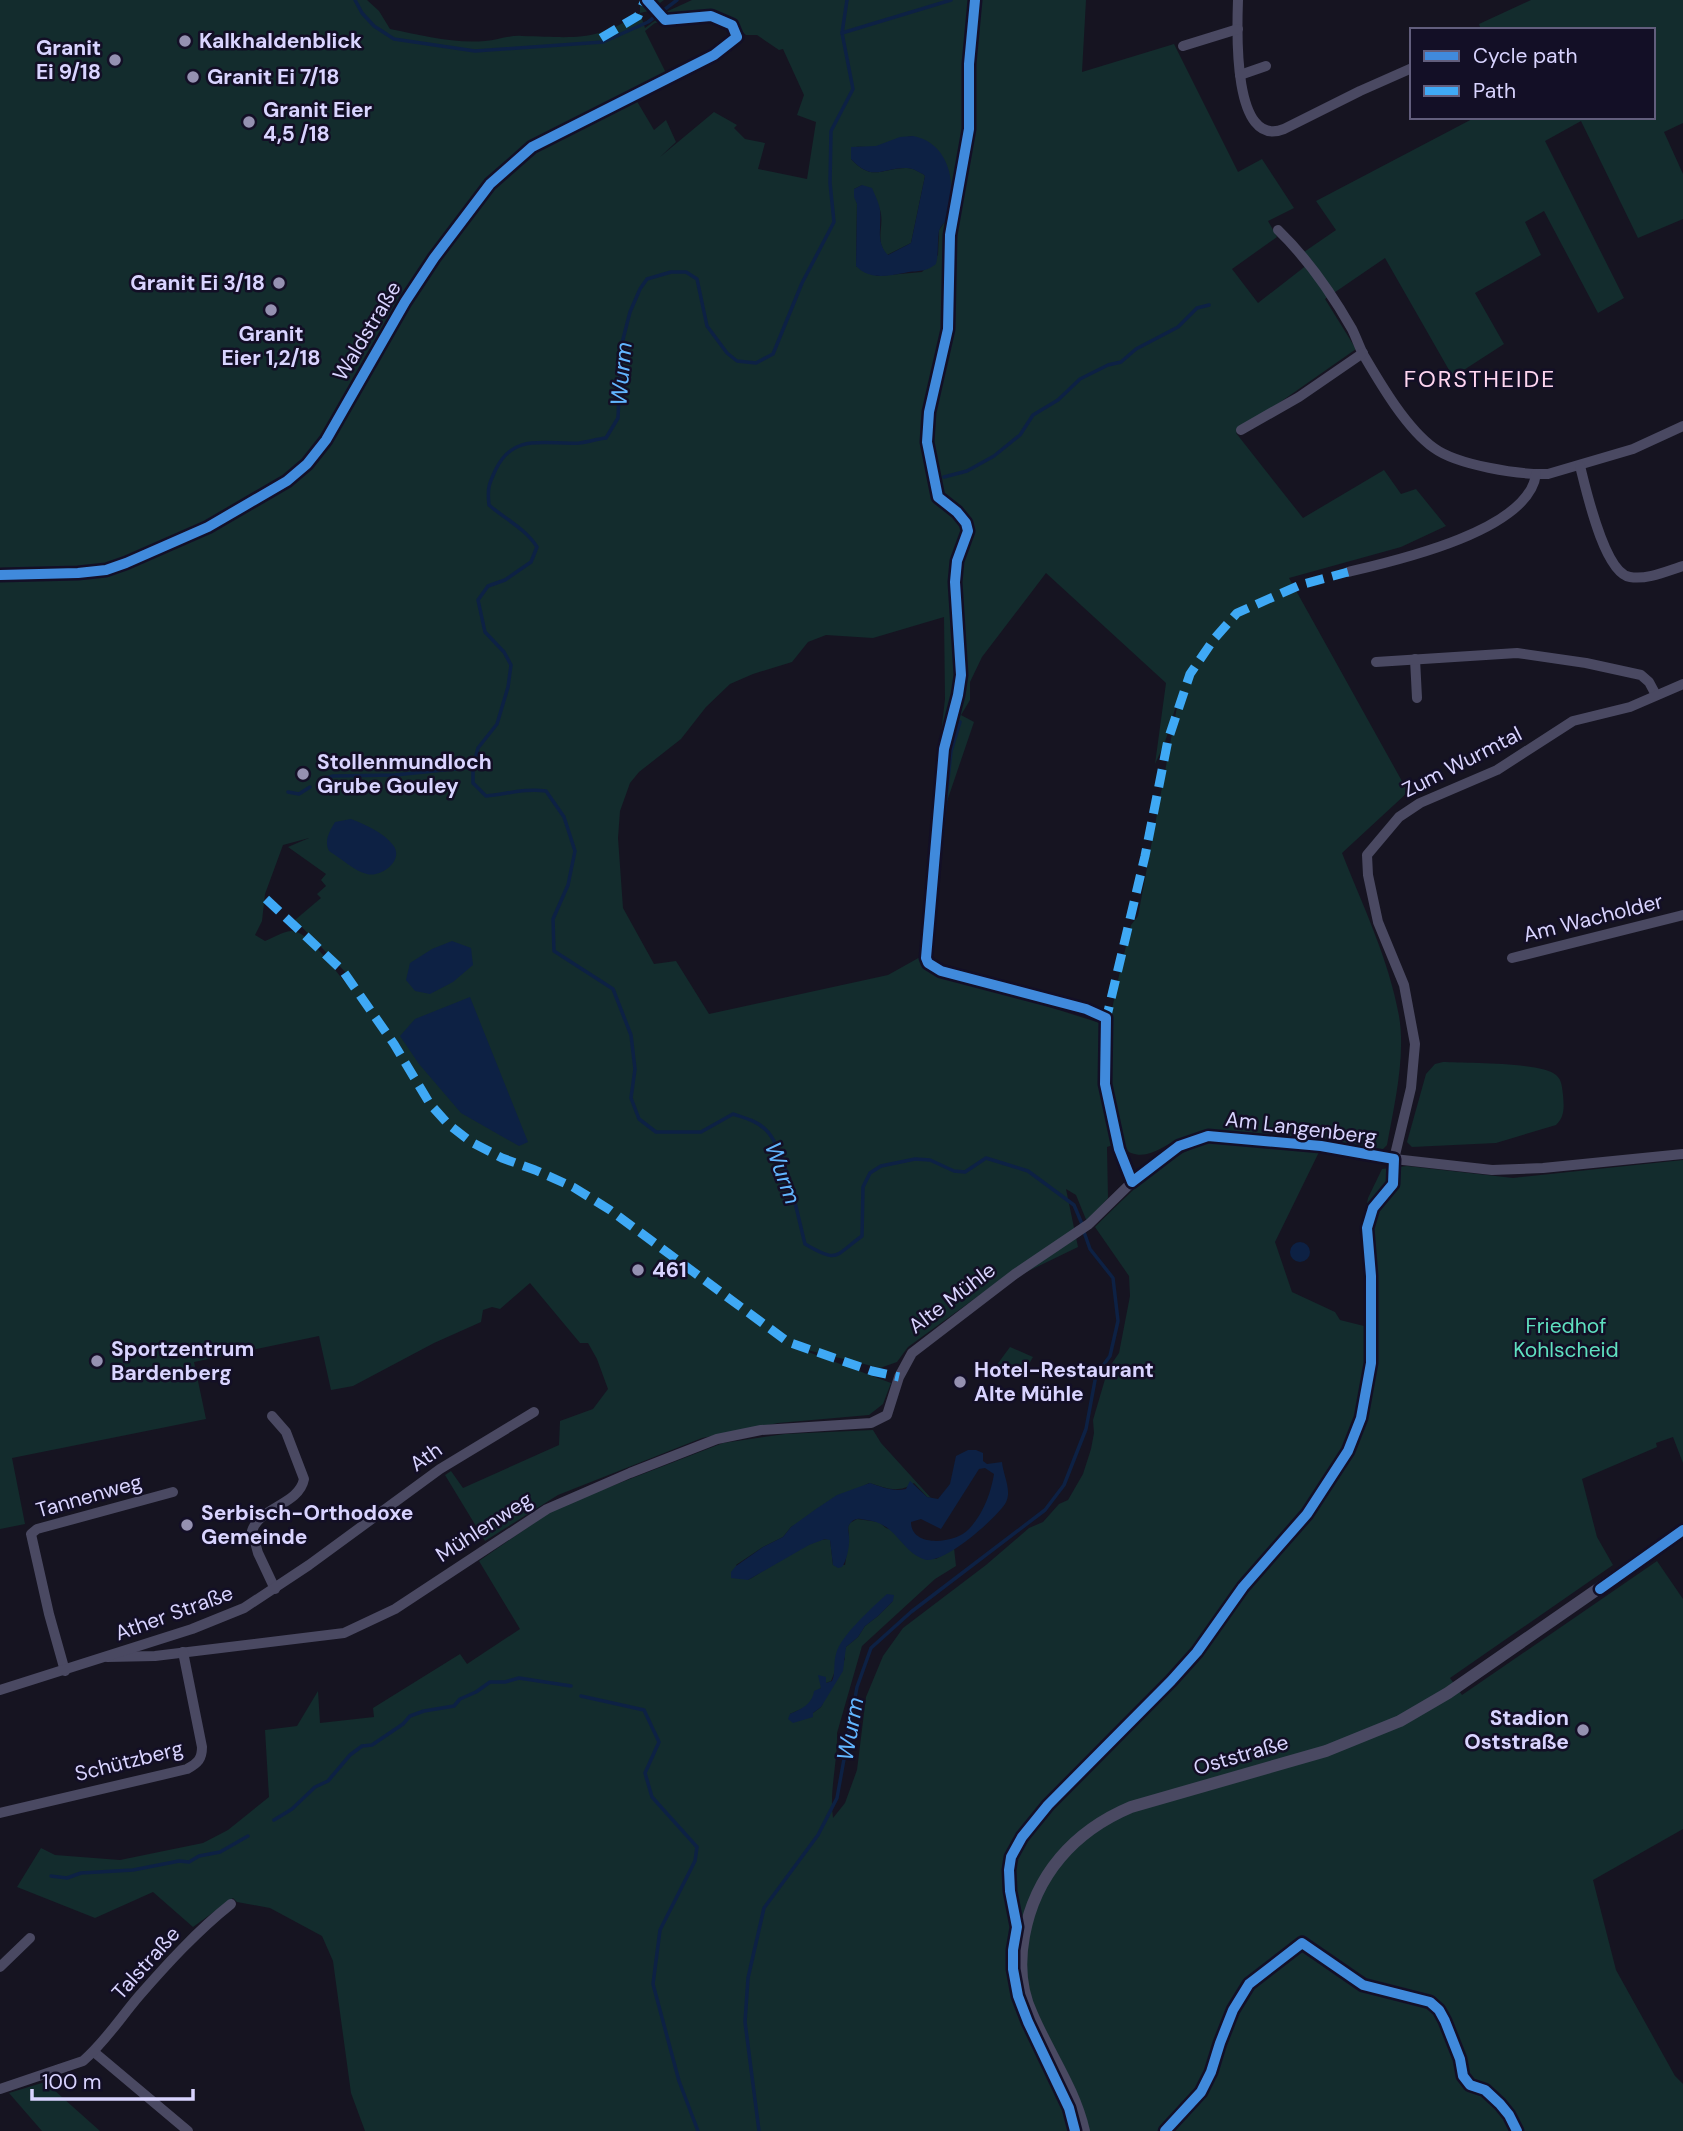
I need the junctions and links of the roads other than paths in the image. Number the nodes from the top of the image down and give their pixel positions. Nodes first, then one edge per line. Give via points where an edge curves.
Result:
1 (1238, 0) edge
2 (1238, 29) junction
3 (737, 37) dead end
4 (1183, 46) dead end
5 (1266, 66) dead end
6 (1410, 69) edge
7 (1240, 75) junction
8 (1278, 230) dead end
9 (1363, 353) junction
10 (1683, 426) edge
11 (1241, 430) dead end
12 (1580, 466) junction
13 (1536, 474) junction
14 (1683, 566) edge
15 (1348, 572) dead end
16 (0, 575) edge
17 (1415, 659) junction
18 (1376, 662) dead end
19 (1683, 684) edge
20 (1656, 695) junction
21 (1417, 698) dead end
22 (1683, 915) edge
23 (1512, 958) dead end
24 (1683, 1154) edge
25 (1394, 1159) junction
26 (1076, 1233) joint
27 (534, 1412) dead end
28 (272, 1416) dead end
29 (884, 1419) joint
30 (173, 1492) dead end
31 (1683, 1530) edge
32 (345, 1539) joint
33 (275, 1589) junction
34 (183, 1652) junction
35 (107, 1657) junction
36 (65, 1671) junction
37 (0, 1690) edge
38 (0, 1813) edge
39 (231, 1904) dead end
40 (30, 1938) dead end
41 (1, 1965) edge
42 (94, 2052) junction
43 (0, 2089) edge
44 (188, 2131) edge
45 (1084, 2131) edge

1 - 2 street
2 - 4 street
2 - 7 street
3 - 16 street, Waldstraße via 714,55 532,147 490,184 405,302 326,440 287,481 208,527 126,563 78,573
5 - 7 street
6 - 7 street via 1275,133 1254,121
8 - 9 street via 1306,261 1353,330
9 - 11 street
9 - 13 street via 1409,423 1433,448 1462,462
10 - 12 street
12 - 13 street
12 - 14 street via 1599,531 1621,574 1644,577
13 - 15 street via 1531,493 1521,505 1483,528 1413,557
17 - 18 street
17 - 20 street via 1546,656 1642,675
17 - 21 street
19 - 20 street, Zum Wurmtal
20 - 25 street, Zum Wurmtal via 1630,707 1573,721 1497,770 1420,803 1399,817 1367,855 1378,922 1404,985 1415,1044 1413,1079
22 - 23 street, Am Wacholder
24 - 25 street, Am Langenberg via 1512,1171
25 - 26 street, Am Langenberg via 1321,1146 1208,1136 1180,1146 1158,1161
26 - 29 street, Alte Mühle via 1015,1273 912,1353
27 - 32 street, Ath via 440,1469
28 - 33 street via 286,1432 304,1479 300,1491 258,1521 252,1531
29 - 34 street, Mühlenweg via 761,1430 718,1439 569,1497 395,1609 356,1629
30 - 36 street, Tannenweg via 30,1534
31 - 45 street, Oststraße via 1448,1693 1400,1721 1326,1751 1110,1815 1062,1853 1040,1886 1026,1923 1020,1961 1032,2014 1078,2106
32 - 33 street, Ather Straße
33 - 35 street, Ather Straße via 218,1620
34 - 35 street, Mühlenweg
34 - 38 street, Schützberg via 202,1747 197,1764
35 - 36 street, Ather Straße
36 - 37 street, Ather Straße
39 - 42 street, Talstraße via 140,1995
40 - 41 street
42 - 43 street via 83,2061
42 - 44 street

